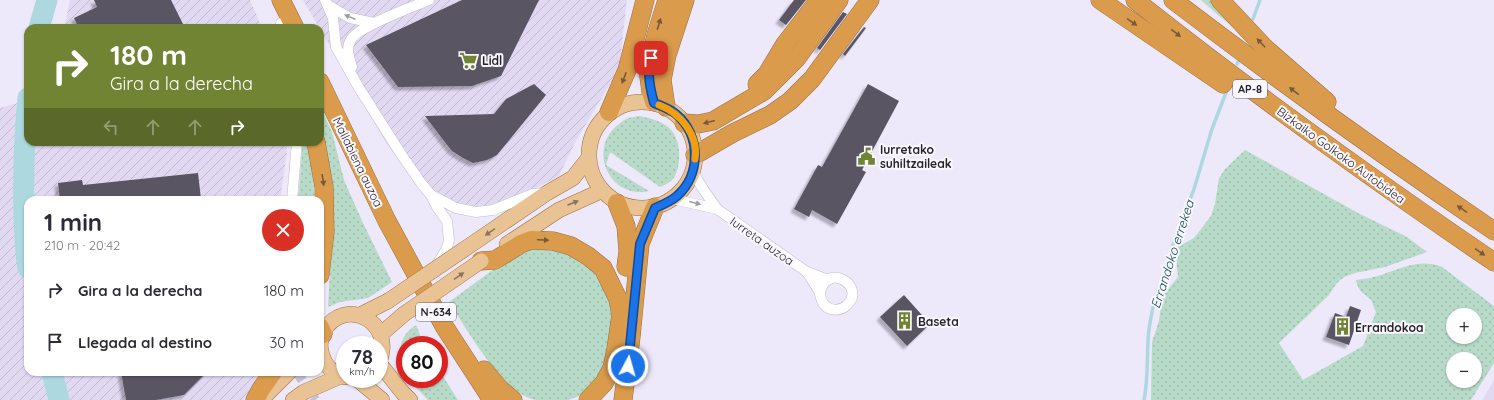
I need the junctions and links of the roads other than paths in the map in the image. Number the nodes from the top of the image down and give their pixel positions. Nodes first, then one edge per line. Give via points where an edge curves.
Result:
1 (272, 0) edge
2 (282, 0) edge
3 (429, 0) edge
4 (667, 0) edge
5 (685, 0) edge
6 (692, 0) edge
7 (808, 0) edge
8 (819, 0) edge
9 (829, 0) edge
10 (839, 0) edge
11 (849, 0) edge
12 (863, 0) edge
13 (870, 0) edge
14 (879, 0) edge
15 (1100, 0) edge
16 (1135, 0) edge
17 (1173, 0) edge
18 (1220, 0) edge
19 (326, 3) edge
20 (642, 4) edge
21 (374, 23) junction
22 (284, 24) edge
23 (285, 24) edge
24 (668, 52) junction
25 (359, 88) junction
26 (324, 90) edge
27 (660, 105) junction
28 (732, 111) junction
29 (609, 112) junction
30 (684, 123) junction
31 (1360, 137) junction
32 (712, 145) junction
33 (297, 146) edge
34 (317, 146) edge
35 (588, 159) junction
36 (694, 164) junction
37 (1368, 174) junction
38 (601, 191) junction
39 (548, 193) junction
40 (431, 195) junction
41 (292, 196) edge
42 (673, 199) junction
43 (618, 203) junction
44 (655, 208) junction
45 (717, 209) junction
46 (387, 220) junction
47 (1494, 231) edge
48 (324, 241) edge
49 (482, 262) junction
50 (1494, 262) edge
51 (435, 268) junction
52 (807, 272) junction
53 (828, 280) junction
54 (820, 293) junction
55 (621, 315) junction
56 (360, 316) junction
57 (324, 332) edge
58 (381, 334) joint
59 (324, 360) edge
60 (336, 373) edge
61 (388, 374) edge
62 (270, 376) edge
63 (285, 376) edge
64 (336, 379) edge
65 (368, 388) edge
66 (255, 400) edge
67 (261, 400) edge
68 (293, 400) edge
69 (382, 400) edge
70 (410, 400) edge
71 (492, 400) edge
72 (513, 400) edge
73 (588, 400) edge
74 (623, 400) edge

1 - 22 highway
2 - 23 highway
3 - 21 street
27 -> 4 highway via 651,92 648,70
5 - 24 highway
6 - 24 highway via 682,31
7 - 28 highway
8 - 28 highway via 785,44 767,74
9 - 28 highway via 764,85
10 - 28 highway via 784,72 764,91
11 - 28 highway via 792,75 757,99
12 - 32 highway via 801,81 774,105 732,128
13 - 32 highway via 812,79 790,101 770,115
14 - 32 highway via 828,71 799,103 766,124
15 -> 37 highway via 1348,169
16 -> 37 highway, Bizkaiko Golkoko Autobidea / AP-8 via 1216,64
31 -> 17 highway, Bizkaiko Golkoko Autobidea / AP-8
31 -> 18 highway via 1335,109 1265,48
21 -> 19 street via 350,18
19 - 25 street via 333,18 336,47
20 -> 29 highway via 627,70
21 - 25 street via 351,38 347,52
24 - 27 highway
25 - 40 street via 401,154
26 - 46 highway, Mallabiena auzoa / N-634
27 - 29 main road via 638,102 623,105
27 - 30 main road via 676,114
28 -> 30 highway via 713,121
29 - 35 main road via 597,125 590,141
30 - 36 main road via 694,144
47 -> 31 highway, Bizkaiko Golkoko Autobidea / AP-8
32 - 36 highway
33 - 41 street
34 -> 48 highway via 324,187
35 - 38 main road via 592,176
35 - 39 main road via 573,178
36 - 42 main road via 685,188
36 - 45 street via 702,189
37 -> 50 highway, Bizkaiko Golkoko Autobidea / AP-8
38 - 43 main road
49 -> 38 main road via 559,210
39 - 40 street via 534,194 493,210 476,212 456,208
39 -> 51 main road, bridge
40 - 51 street via 447,221 449,240
42 - 44 main road
42 -> 45 street
43 - 44 main road via 630,208
43 - 55 highway via 626,226 628,250
44 - 74 highway via 640,244
45 - 52 street, Iurreta auzoa
46 - 71 highway, N-634 via 444,326
46 - 72 highway via 416,259 480,365 500,390
49 -> 55 highway via 495,260 531,240 553,241 571,246 603,268 618,300
58 -> 49 main road, bridge via 404,314
51 - 56 main road, bridge via 388,301
52 - 53 street
52 - 54 street
53 - 54 street
53 - 54 street via 838,278 847,282 852,291 850,301 843,308 832,309 823,303
55 - 73 highway via 612,368 604,383
56 - 57 main road via 342,316 327,326
56 - 58 main road via 369,319
59 - 60 main road
61 - 70 main road
62 - 66 highway
63 - 67 main road
64 - 68 main road via 304,392
65 - 69 main road

